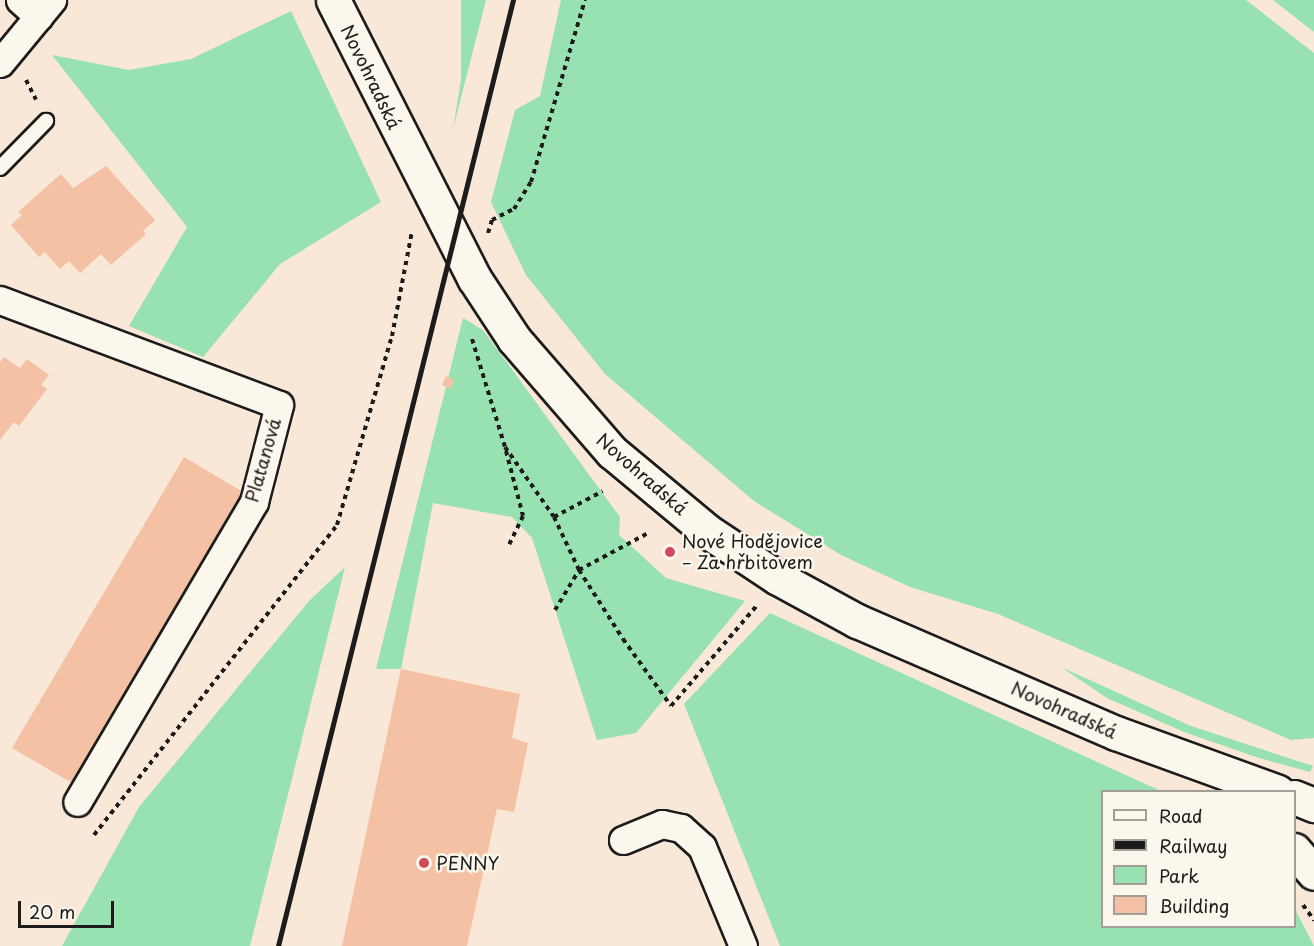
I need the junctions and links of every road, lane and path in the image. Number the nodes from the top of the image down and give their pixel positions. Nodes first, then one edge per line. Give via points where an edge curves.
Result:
1 (333, 0) edge
2 (585, 0) edge
3 (37, 6) edge
4 (2, 60) edge
5 (46, 121) joint
6 (0, 168) edge
7 (422, 180) junction
8 (474, 278) junction
9 (0, 300) edge
10 (469, 327) dead end
11 (505, 447) junction
12 (603, 491) dead end
13 (554, 517) junction
14 (648, 533) dead end
15 (510, 545) dead end
16 (579, 570) junction
17 (761, 602) dead end
18 (555, 610) dead end
19 (1116, 733) junction
20 (1208, 790) edge
21 (1277, 790) edge
22 (77, 802) dead end
23 (94, 836) dead end
24 (623, 840) dead end
25 (1296, 852) edge
26 (1314, 873) edge
27 (1296, 898) edge
28 (1314, 920) edge
29 (742, 946) edge

1 - 7 main road, Novohradská
2 - 8 path via 531,182 514,209 492,220
3 - 4 street
4 - 5 path via 25,77
5 - 6 lane
7 - 8 main road, Novohradská
7 - 23 path via 392,336 337,525
8 - 19 main road, Novohradská via 514,339 564,400 612,452 707,531 778,579 857,621
9 - 22 street, Platanová via 279,405 254,502
10 - 11 path
11 - 13 path
11 - 15 path via 523,516
12 - 13 path
13 - 16 path
14 - 16 path
16 - 17 path via 671,706
16 - 18 path
19 - 20 main road
19 - 21 main road, Novohradská
24 - 29 street via 662,824 681,828 702,847
25 - 26 main road
27 - 28 path

